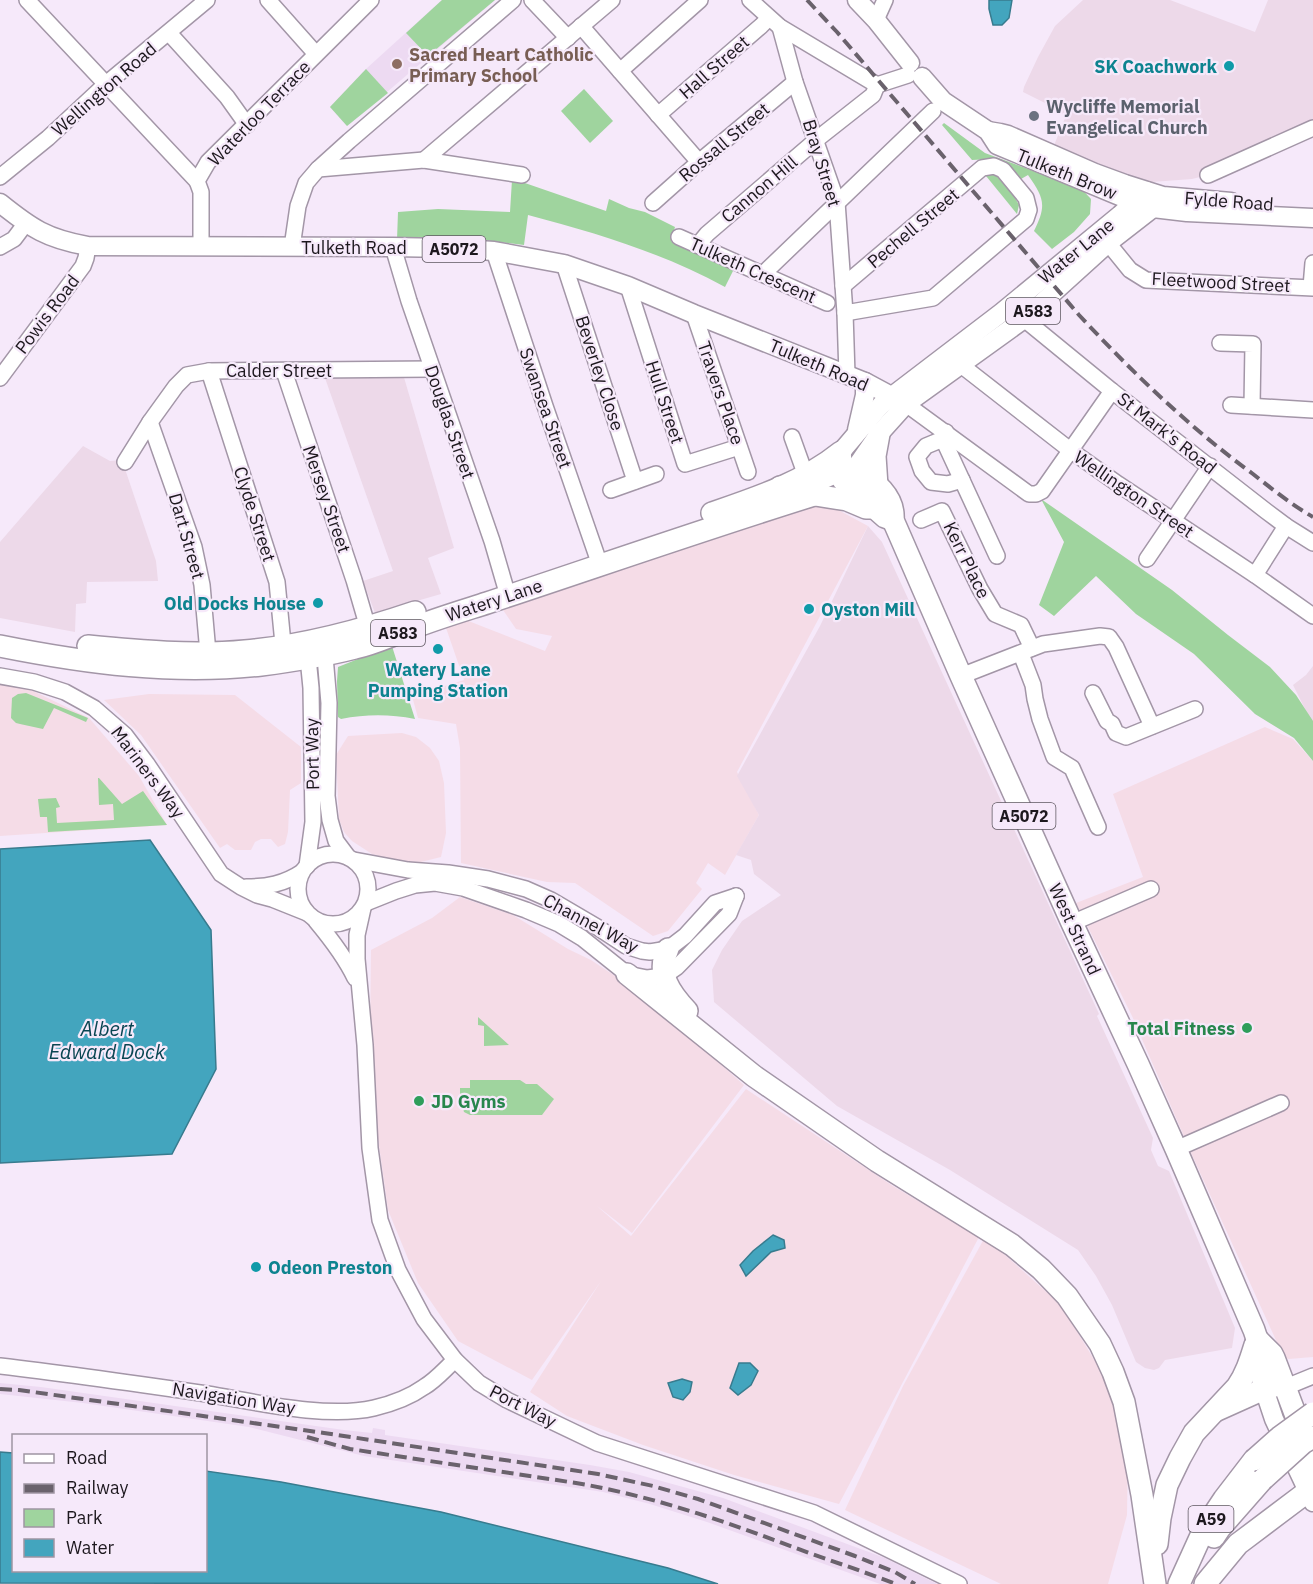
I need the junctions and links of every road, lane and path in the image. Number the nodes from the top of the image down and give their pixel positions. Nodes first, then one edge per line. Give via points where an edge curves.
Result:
1 (27, 0) edge
2 (206, 0) edge
3 (268, 0) edge
4 (513, 0) edge
5 (532, 0) edge
6 (612, 0) edge
7 (700, 0) edge
8 (750, 0) edge
9 (857, 0) edge
10 (885, 0) edge
11 (368, 1) edge
12 (876, 20) junction
13 (775, 22) junction
14 (581, 26) junction
15 (169, 33) junction
16 (568, 38) junction
17 (316, 54) junction
18 (620, 71) junction
19 (914, 72) junction
20 (795, 82) junction
21 (106, 84) junction
22 (877, 85) junction
23 (933, 111) dead end
24 (658, 115) junction
25 (247, 125) junction
26 (1313, 128) edge
27 (988, 131) junction
28 (816, 141) junction
29 (424, 160) junction
30 (699, 162) junction
31 (318, 169) junction
32 (522, 175) dead end
33 (1208, 175) dead end
34 (0, 177) edge
35 (197, 181) junction
36 (1101, 189) junction
37 (1149, 199) junction
38 (837, 202) junction
39 (0, 203) edge
40 (652, 203) dead end
41 (1313, 207) edge
42 (1313, 218) edge
43 (26, 223) junction
44 (1106, 236) junction
45 (679, 237) dead end
46 (698, 245) junction
47 (88, 246) junction
48 (0, 247) edge
49 (201, 247) junction
50 (292, 247) junction
51 (393, 247) junction
52 (494, 251) junction
53 (1313, 263) edge
54 (564, 264) junction
55 (763, 274) junction
56 (628, 286) junction
57 (843, 286) junction
58 (1312, 287) edge
59 (827, 303) dead end
60 (845, 313) junction
61 (694, 314) junction
62 (1024, 319) junction
63 (1220, 343) dead end
64 (961, 364) junction
65 (432, 369) junction
66 (209, 371) junction
67 (284, 371) junction
68 (847, 375) junction
69 (0, 378) edge
70 (865, 382) junction
71 (912, 382) junction
72 (1112, 391) junction
73 (898, 400) junction
74 (1232, 405) dead end
75 (1252, 406) junction
76 (1313, 410) edge
77 (150, 422) junction
78 (879, 434) junction
79 (856, 435) junction
80 (944, 436) junction
81 (792, 437) dead end
82 (739, 447) junction
83 (1070, 450) junction
84 (125, 462) dead end
85 (1210, 466) junction
86 (845, 468) junction
87 (656, 474) dead end
88 (806, 476) junction
89 (962, 480) junction
90 (635, 481) junction
91 (878, 486) junction
92 (780, 488) junction
93 (611, 490) dead end
94 (755, 490) junction
95 (815, 495) junction
96 (885, 514) junction
97 (921, 520) dead end
98 (1173, 520) junction
99 (1286, 526) junction
100 (1313, 543) edge
101 (998, 556) dead end
102 (598, 559) junction
103 (1147, 559) dead end
104 (1255, 575) junction
105 (505, 590) junction
106 (1313, 616) edge
107 (368, 628) junction
108 (0, 632) edge
109 (0, 646) edge
110 (316, 648) junction
111 (1026, 651) junction
112 (208, 653) junction
113 (284, 654) junction
114 (0, 676) edge
115 (961, 676) junction
116 (1093, 693) dead end
117 (1195, 709) dead end
118 (1152, 726) junction
119 (1098, 827) dead end
120 (351, 859) junction
121 (304, 869) junction
122 (241, 887) junction
123 (1151, 889) dead end
124 (365, 905) junction
125 (311, 917) junction
126 (1072, 923) junction
127 (668, 949) junction
128 (627, 974) junction
129 (664, 976) junction
130 (360, 992) junction
131 (754, 1076) junction
132 (1281, 1103) dead end
133 (1176, 1149) junction
134 (1257, 1339) junction
135 (455, 1360) junction
136 (0, 1366) edge
137 (1313, 1376) edge
138 (1286, 1387) junction
139 (1264, 1389) junction
140 (1215, 1411) junction
141 (1313, 1413) edge
142 (1274, 1419) junction
143 (1313, 1437) edge
144 (1313, 1461) edge
145 (1258, 1470) junction
146 (1311, 1490) edge
147 (1155, 1580) edge
148 (959, 1584) edge
149 (1179, 1584) edge
150 (1189, 1584) edge
151 (1205, 1584) edge

1 - 21 street
2 - 15 street, Wellington Road
3 - 17 street
4 - 31 street
5 - 16 street
6 - 14 street
7 - 18 street
8 - 13 street
9 - 12 main road, Tulketh Brow
10 - 12 street
11 - 17 street, Waterloo Terrace
12 - 19 main road, Tulketh Brow
13 - 20 street, Bray Street
13 - 22 street
13 - 24 street, Hall Street via 761,26
14 - 16 street
14 - 18 street
15 - 21 street, Wellington Road
15 - 25 street
16 - 29 street
17 - 25 street, Waterloo Terrace
18 - 24 street
19 - 22 street
19 - 27 main road, Tulketh Brow via 943,100
20 - 28 street, Bray Street
20 - 30 street, Rossall Street
21 - 34 street, Wellington Road
21 - 35 street
22 - 28 street, Cannon Hill via 873,95
23 - 38 street
24 - 30 street
25 - 35 street, Waterloo Terrace via 208,162
26 - 33 street
27 - 36 main road, Tulketh Brow via 997,145
27 - 37 main road, Tulketh Brow via 1008,135
28 - 38 street, Bray Street
28 - 46 street, Cannon Hill
29 - 31 street
29 - 32 street
30 - 40 street, Rossall Street
31 - 50 street via 306,183 298,206
35 - 49 street, Waterloo Terrace via 201,192
36 - 37 main road, Tulketh Brow
36 - 44 main road
37 - 41 main road, Fylde Road
37 - 42 main road, Fylde Road via 1187,212
37 - 44 main road, Water Lane / A583
38 - 55 street
38 - 57 street, Bray Street
39 - 43 main road, Tulketh Road / A5072
43 - 47 main road, Tulketh Road / A5072 via 55,239
43 - 48 street via 14,239
44 - 58 street, Fleetwood Street via 1130,270 1146,280
44 - 62 main road, Water Lane / A583
44 - 71 main road, Water Lane / A583
45 - 46 street, Tulketh Crescent
46 - 55 street, Tulketh Crescent
47 - 49 main road, Tulketh Road / A5072
47 - 69 street, Powis Road via 83,266
49 - 50 main road, Tulketh Road / A5072
50 - 51 main road, Tulketh Road / A5072
51 - 52 main road, Tulketh Road / A5072
51 - 65 street, Douglas Street
52 - 54 main road, Tulketh Road / A5072
52 - 102 street, Swansea Street
53 - 58 street
54 - 56 main road, Tulketh Road / A5072
54 - 90 street, Beverley Close
55 - 59 street, Tulketh Crescent
56 - 61 main road, Tulketh Road / A5072
56 - 82 street, Hull Street via 685,464
57 - 60 street, Bray Street
57 - 60 street, Pechell Street via 982,168 994,166 1003,170 1026,198 1026,219 933,298
60 - 68 street, Bray Street
61 - 68 main road, Tulketh Road / A5072
61 - 82 street, Travers Place
62 - 64 main road, Water Lane / A583
62 - 72 street, St Mark's Road
63 - 75 street via 1253,344
64 - 73 main road, Water Lane / A583
64 - 83 street, Wellington Street
65 - 67 street, Calder Street
65 - 105 street, Douglas Street
66 - 67 street, Calder Street
66 - 77 street, Calder Street via 187,375
66 - 113 street, Clyde Street via 277,582
67 - 107 street, Mersey Street
68 - 70 main road, Tulketh Road / A5072
70 - 71 main road, A5072
70 - 73 main road, Tulketh Road / A5072
70 - 79 main road
71 - 73 main road, Water Lane / A583
72 - 83 street
72 - 85 street, St Mark's Road
73 - 78 main road, Watery Lane / A583
73 - 79 main road, Watery Lane / A583 via 881,405
73 - 80 street
74 - 75 street
75 - 76 street
77 - 84 street, Calder Street
77 - 112 street, Dart Street via 194,548 202,585
78 - 86 main road, Watery Lane / A583
78 - 91 highway, A5072 via 875,456
79 - 86 main road, Watery Lane / A583
80 - 83 street via 1029,494 1042,491
80 - 89 street
80 - 89 street via 926,446 917,457 922,471 931,482 948,484
81 - 88 street
82 - 94 street, Travers Place
83 - 98 street, Wellington Street
85 - 98 street
85 - 99 street, St Mark's Road
86 - 88 highway, Watery Lane / A583 via 823,466
86 - 91 highway, West Strand / A5072
86 - 92 highway via 798,489
86 - 95 highway, Watery Lane / A583
86 - 96 highway, West Strand / A5072
87 - 90 street
88 - 92 highway, Watery Lane / A583
89 - 101 street
90 - 93 street
91 - 96 highway, West Strand / A5072 via 894,512
92 - 94 highway, Watery Lane / A583
94 - 95 highway, Watery Lane / A583
94 - 102 highway, Watery Lane / A583
95 - 96 highway via 847,500
96 - 115 highway, West Strand / A5072
97 - 111 street, Kerr Place via 942,511 995,614 1021,625
98 - 103 street
98 - 104 street, Wellington Street
99 - 100 street, St Mark's Road
99 - 104 street
102 - 105 highway, Watery Lane / A583
104 - 106 street, Wellington Street
105 - 107 highway, Watery Lane / A583
105 - 110 highway, Watery Lane / A583 via 356,648
107 - 110 highway, Watery Lane / A583
108 - 112 highway, Watery Lane / A583 via 128,650
109 - 113 highway, Watery Lane / A583 via 51,656 179,669 214,669
110 - 113 highway, Watery Lane / A583
110 - 120 street, Port Way via 329,703 330,820 336,842
110 - 121 street, Port Way via 311,687 313,822
111 - 115 street
111 - 118 street via 1043,644 1109,638
111 - 119 street via 1040,719 1054,757 1072,768
112 - 113 highway, Watery Lane / A583
114 - 122 street, Mariners Way via 65,692 94,708 125,735 221,874
115 - 126 highway, West Strand / A5072
116 - 118 street via 1116,733 1126,737
117 - 118 street
120 - 121 street via 327,854
120 - 124 street via 368,882
120 - 127 street, Channel Way via 488,879 551,900 634,949
121 - 122 street via 274,885
121 - 125 street via 297,891 300,903
122 - 125 street, Mariners Way
123 - 126 street
124 - 125 street via 351,920 340,924
124 - 128 street, Channel Way via 415,885 435,883 464,888 559,924
124 - 130 street, Port Way via 357,935
125 - 130 street, Port Way via 344,958
126 - 133 highway, West Strand / A5072
127 - 129 highway
127 - 129 street via 715,903 736,896 729,914
128 - 129 street, Channel Way
128 - 131 highway
129 - 131 highway via 673,996
130 - 135 street, Port Way via 370,1148 380,1220 398,1270 424,1319
131 - 147 highway via 877,1161 1012,1245 1067,1296 1100,1344 1124,1402
132 - 133 street
133 - 134 highway, West Strand / A5072
134 - 138 highway, West Strand / A5072 via 1272,1354
134 - 139 highway, West Strand / A5072
134 - 140 highway via 1246,1373
135 - 136 street, Navigation Way via 412,1394 374,1408 350,1411 321,1411
135 - 148 street, Port Way via 479,1383 507,1400 597,1443 814,1513
137 - 138 street
138 - 139 street
138 - 142 main road
138 - 144 highway, A5072
139 - 140 highway
139 - 142 main road
140 - 147 highway via 1194,1433 1167,1485
141 - 145 highway, A59, bridge via 1280,1437
142 - 146 main road
143 - 145 highway, A59, bridge
145 - 149 highway, A59 via 1224,1499 1204,1528
145 - 150 highway, A59 via 1196,1566
146 - 151 highway via 1238,1544

